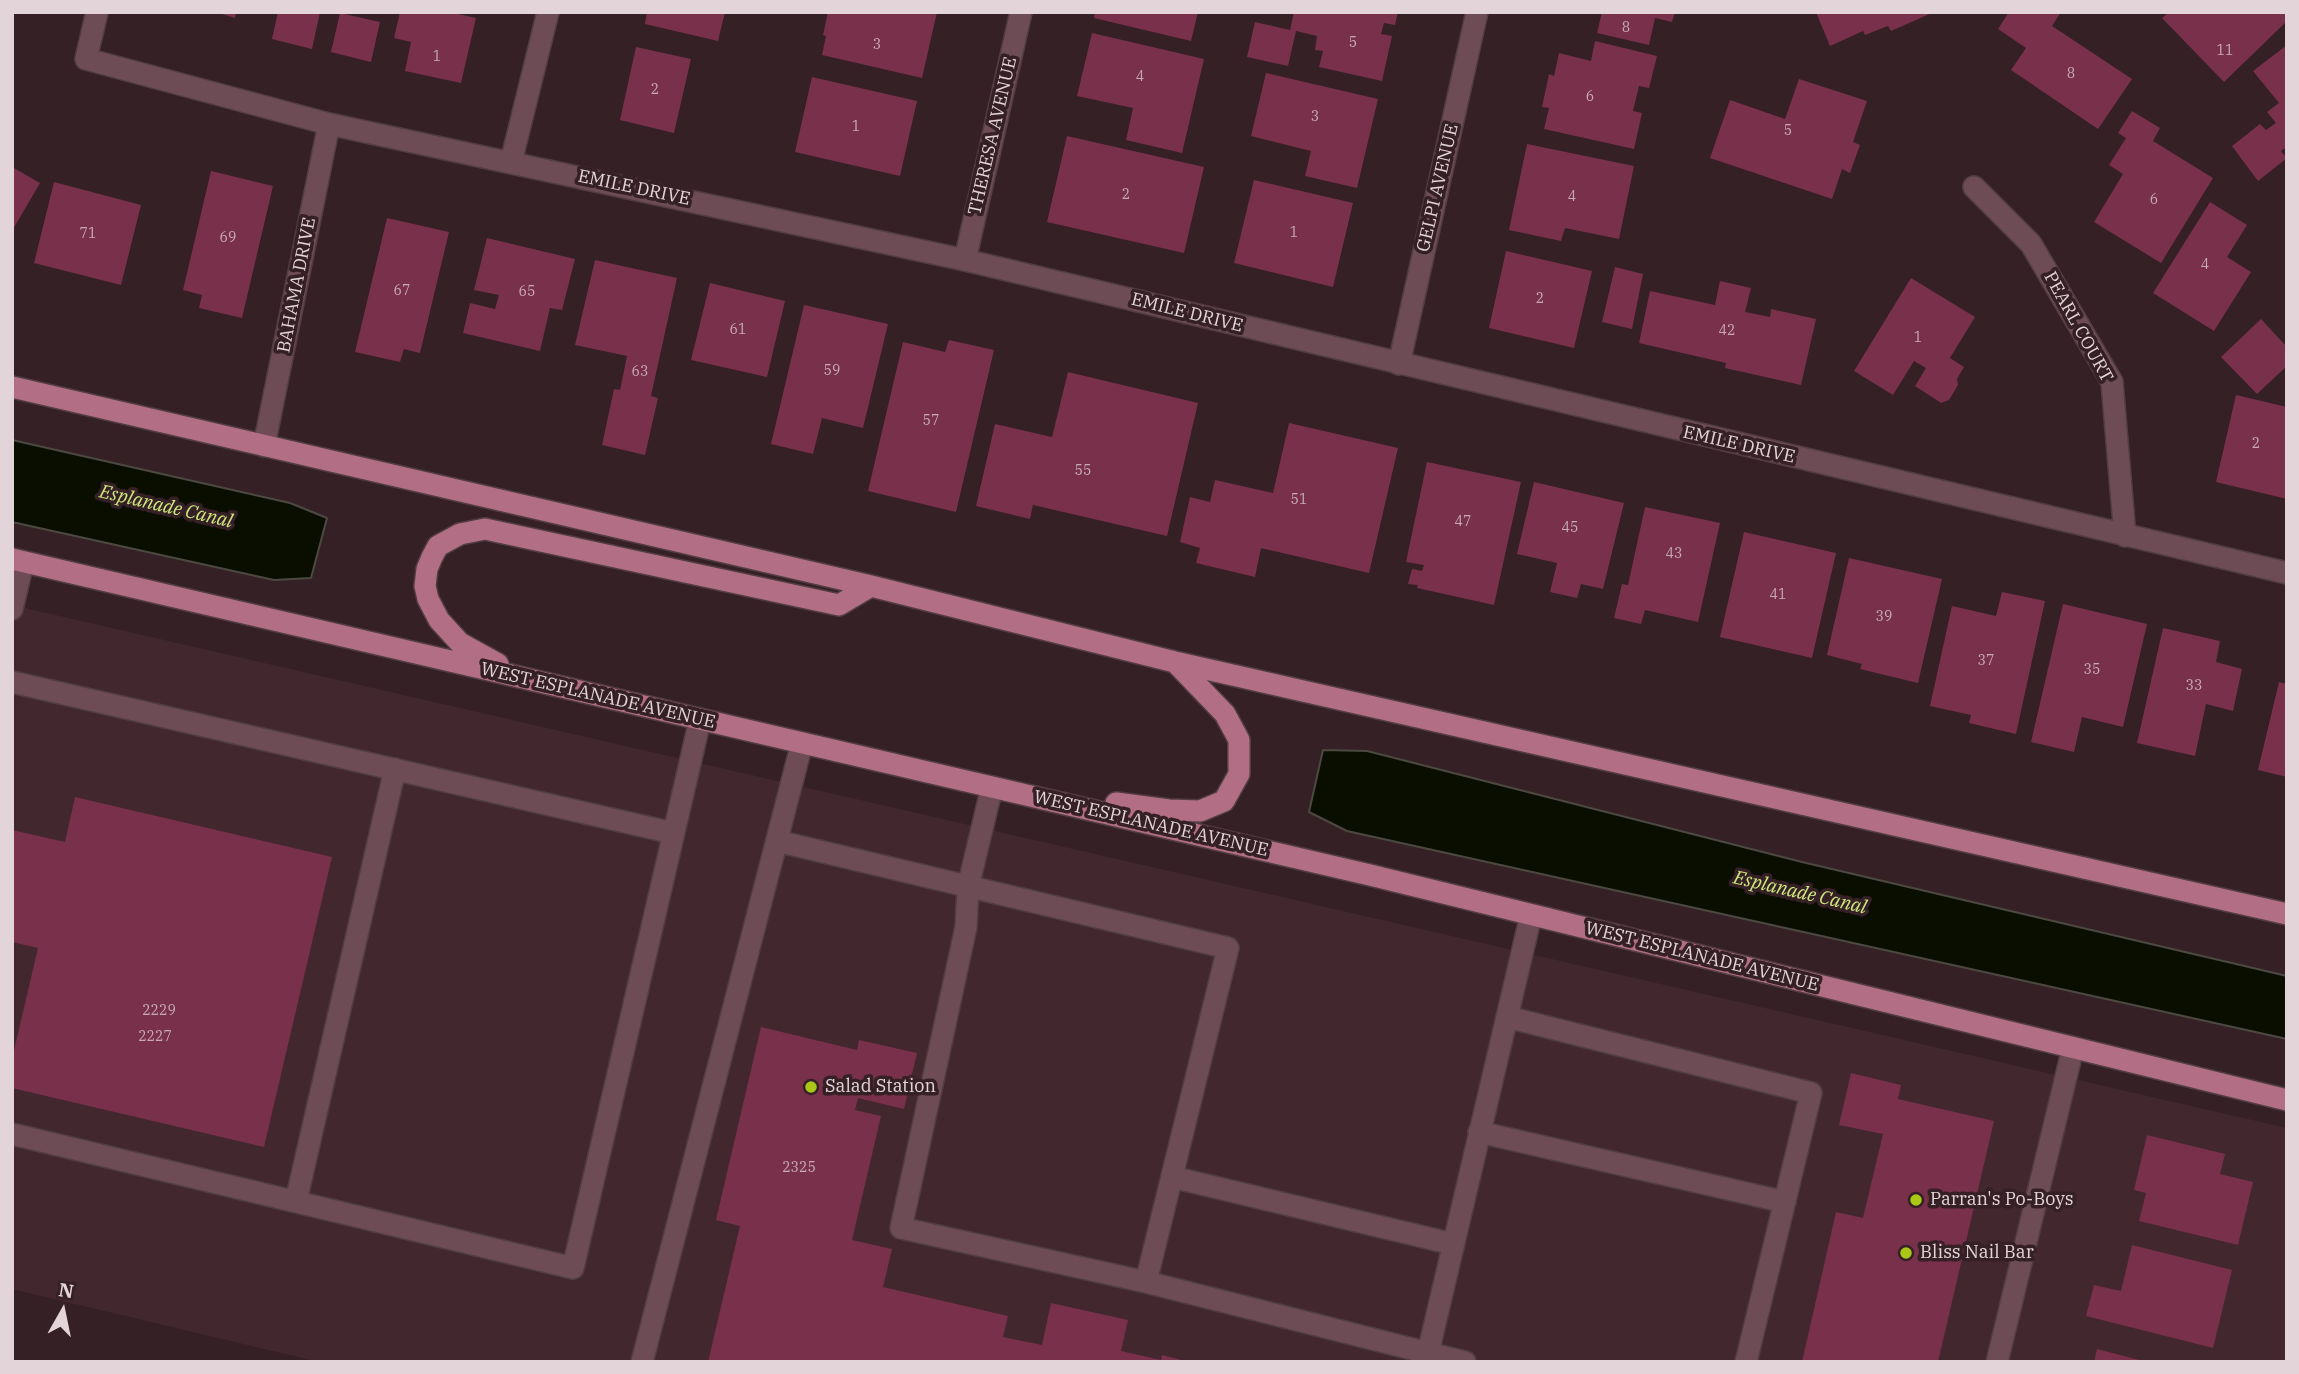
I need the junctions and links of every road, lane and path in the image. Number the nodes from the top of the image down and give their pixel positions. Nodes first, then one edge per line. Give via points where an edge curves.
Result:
1 (97, 12) edge
2 (548, 12) edge
3 (1021, 12) edge
4 (1477, 12) edge
5 (329, 124) junction
6 (511, 162) junction
7 (1974, 187) dead end
8 (965, 260) junction
9 (1399, 364) junction
10 (12, 387) edge
11 (264, 446) junction
12 (2125, 536) junction
13 (18, 560) edge
14 (2287, 573) edge
15 (871, 586) junction
16 (12, 609) edge
17 (1175, 662) junction
18 (531, 680) junction
19 (12, 682) edge
20 (700, 720) junction
21 (802, 743) junction
22 (395, 769) junction
23 (992, 787) junction
24 (674, 834) junction
25 (777, 841) junction
26 (968, 887) junction
27 (2287, 914) edge
28 (1531, 915) junction
29 (1507, 1017) junction
30 (2073, 1048) junction
31 (2287, 1100) edge
32 (1479, 1132) junction
33 (12, 1134) edge
34 (1172, 1177) junction
35 (296, 1202) junction
36 (1785, 1202) junction
37 (1453, 1244) junction
38 (1146, 1282) junction
39 (1428, 1353) junction
40 (642, 1362) edge
41 (1465, 1362) edge
42 (1746, 1362) edge
43 (1997, 1362) edge

1 - 5 street, EMILE DRIVE via 86,59
2 - 6 street
3 - 8 street, THERESA AVENUE
4 - 9 street, GELPI AVENUE
5 - 6 street, EMILE DRIVE
5 - 11 street, BAHAMA DRIVE
6 - 8 street, EMILE DRIVE
7 - 12 street, PEARL COURT via 2031,244 2112,382
8 - 9 street, EMILE DRIVE
9 - 12 street, EMILE DRIVE
10 - 11 main road
11 - 15 main road
12 - 14 street, EMILE DRIVE
13 - 16 street
13 - 18 main road, WEST ESPLANADE AVENUE
15 - 17 main road
15 - 18 main road via 839,605 485,529 460,534 438,546 425,586 439,620 460,643
17 - 23 main road via 1225,714 1239,740 1239,774 1224,801 1200,811 1169,810
17 - 27 main road
18 - 20 main road, WEST ESPLANADE AVENUE
19 - 22 street
20 - 21 main road, WEST ESPLANADE AVENUE
20 - 24 street
21 - 23 main road, WEST ESPLANADE AVENUE
21 - 25 street
22 - 24 street
22 - 35 street
23 - 26 street
23 - 28 main road, WEST ESPLANADE AVENUE
24 - 35 street via 573,1268
25 - 26 street
25 - 40 street
26 - 34 street via 1228,948
26 - 38 street via 966,926 901,1228
28 - 29 street
28 - 30 main road, WEST ESPLANADE AVENUE
29 - 32 street
29 - 36 street via 1811,1093
30 - 31 main road, WEST ESPLANADE AVENUE
30 - 43 street
32 - 36 street
32 - 37 street
33 - 35 street
34 - 37 street
34 - 38 street
36 - 42 street
37 - 39 street
38 - 39 street
39 - 41 street

